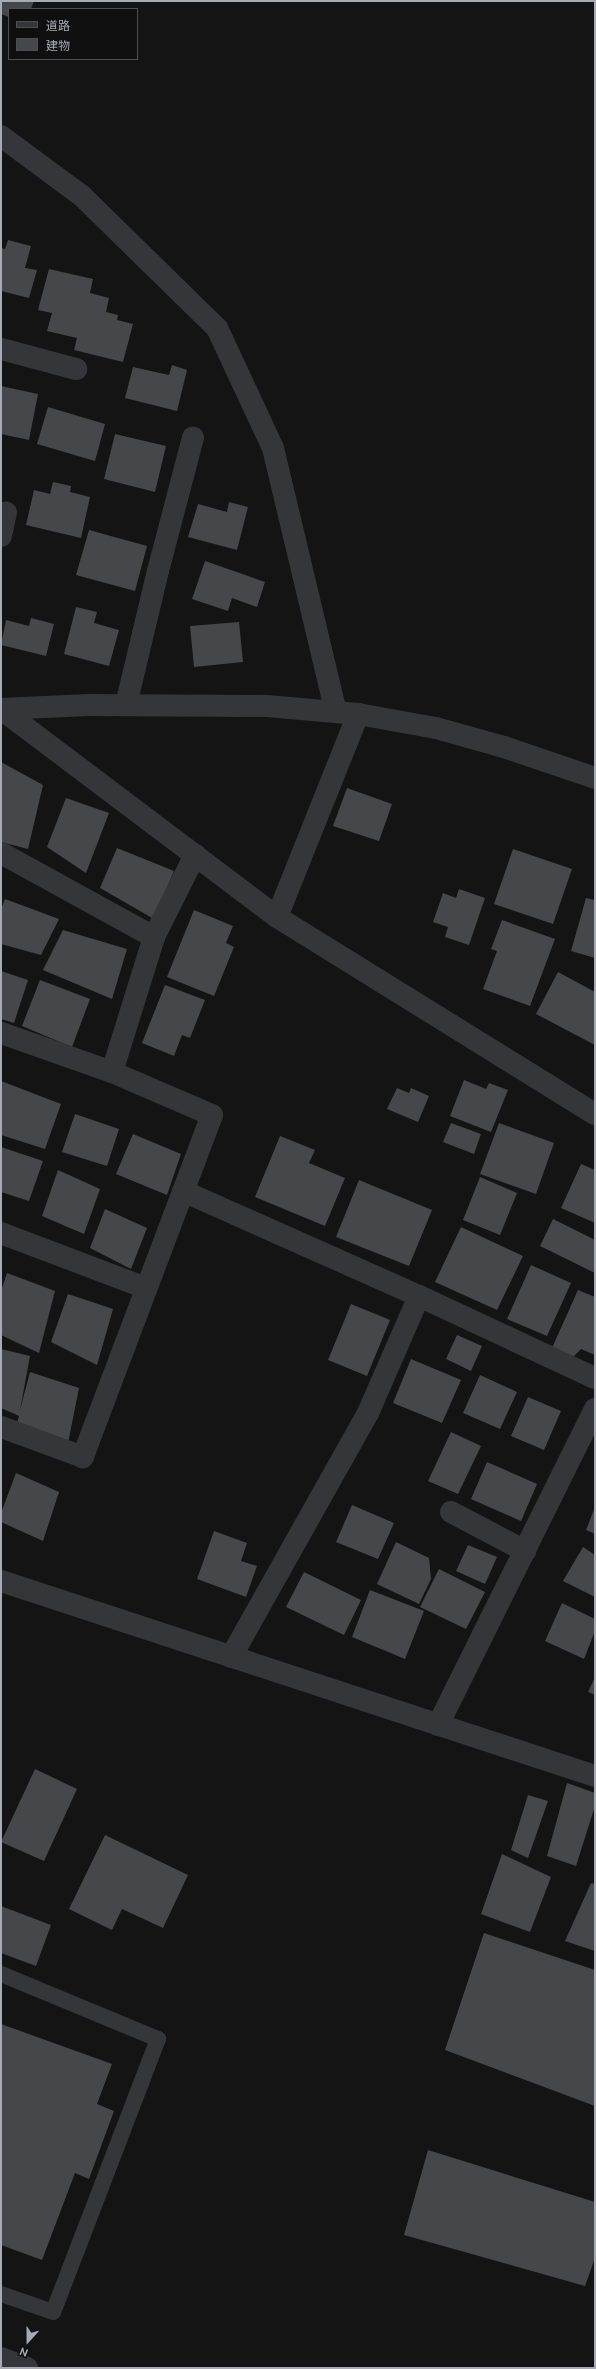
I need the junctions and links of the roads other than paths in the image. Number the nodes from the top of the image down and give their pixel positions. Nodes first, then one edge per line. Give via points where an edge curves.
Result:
1 (1, 136) edge
2 (1, 349) edge
3 (76, 370) dead end
4 (192, 438) dead end
5 (6, 513) dead end
6 (1, 536) edge
7 (126, 705) junction
8 (1, 709) edge
9 (336, 712) junction
10 (358, 714) junction
11 (595, 778) edge
12 (1, 853) edge
13 (195, 855) junction
14 (277, 917) junction
15 (154, 937) junction
16 (1, 1033) edge
17 (112, 1072) junction
18 (595, 1114) edge
19 (183, 1191) junction
20 (1, 1233) edge
21 (146, 1288) junction
22 (419, 1296) junction
23 (595, 1378) edge
24 (595, 1409) edge
25 (1, 1427) edge
26 (451, 1512) dead end
27 (525, 1551) junction
28 (1, 1582) edge
29 (231, 1657) junction
30 (438, 1725) junction
31 (595, 1776) edge
32 (1, 1974) edge
33 (1, 2294) edge
34 (1, 2358) edge
35 (26, 2368) edge

1 - 9 street via 82,196 218,328 273,448
2 - 3 street
4 - 7 street
5 - 6 street
7 - 8 street
7 - 9 street via 267,706
8 - 13 street
9 - 10 street
10 - 11 street via 436,728 504,747
10 - 14 street
12 - 15 street
13 - 14 street
13 - 15 street
14 - 18 street
15 - 17 street
16 - 17 street
17 - 19 street via 212,1115
19 - 21 street
19 - 22 street
20 - 21 street
21 - 25 street via 83,1456
22 - 23 street
22 - 29 street via 368,1413
24 - 27 street
26 - 27 street
27 - 30 street
28 - 29 street
29 - 30 street
30 - 31 street
32 - 33 lane via 158,2039 53,2312
34 - 35 street

